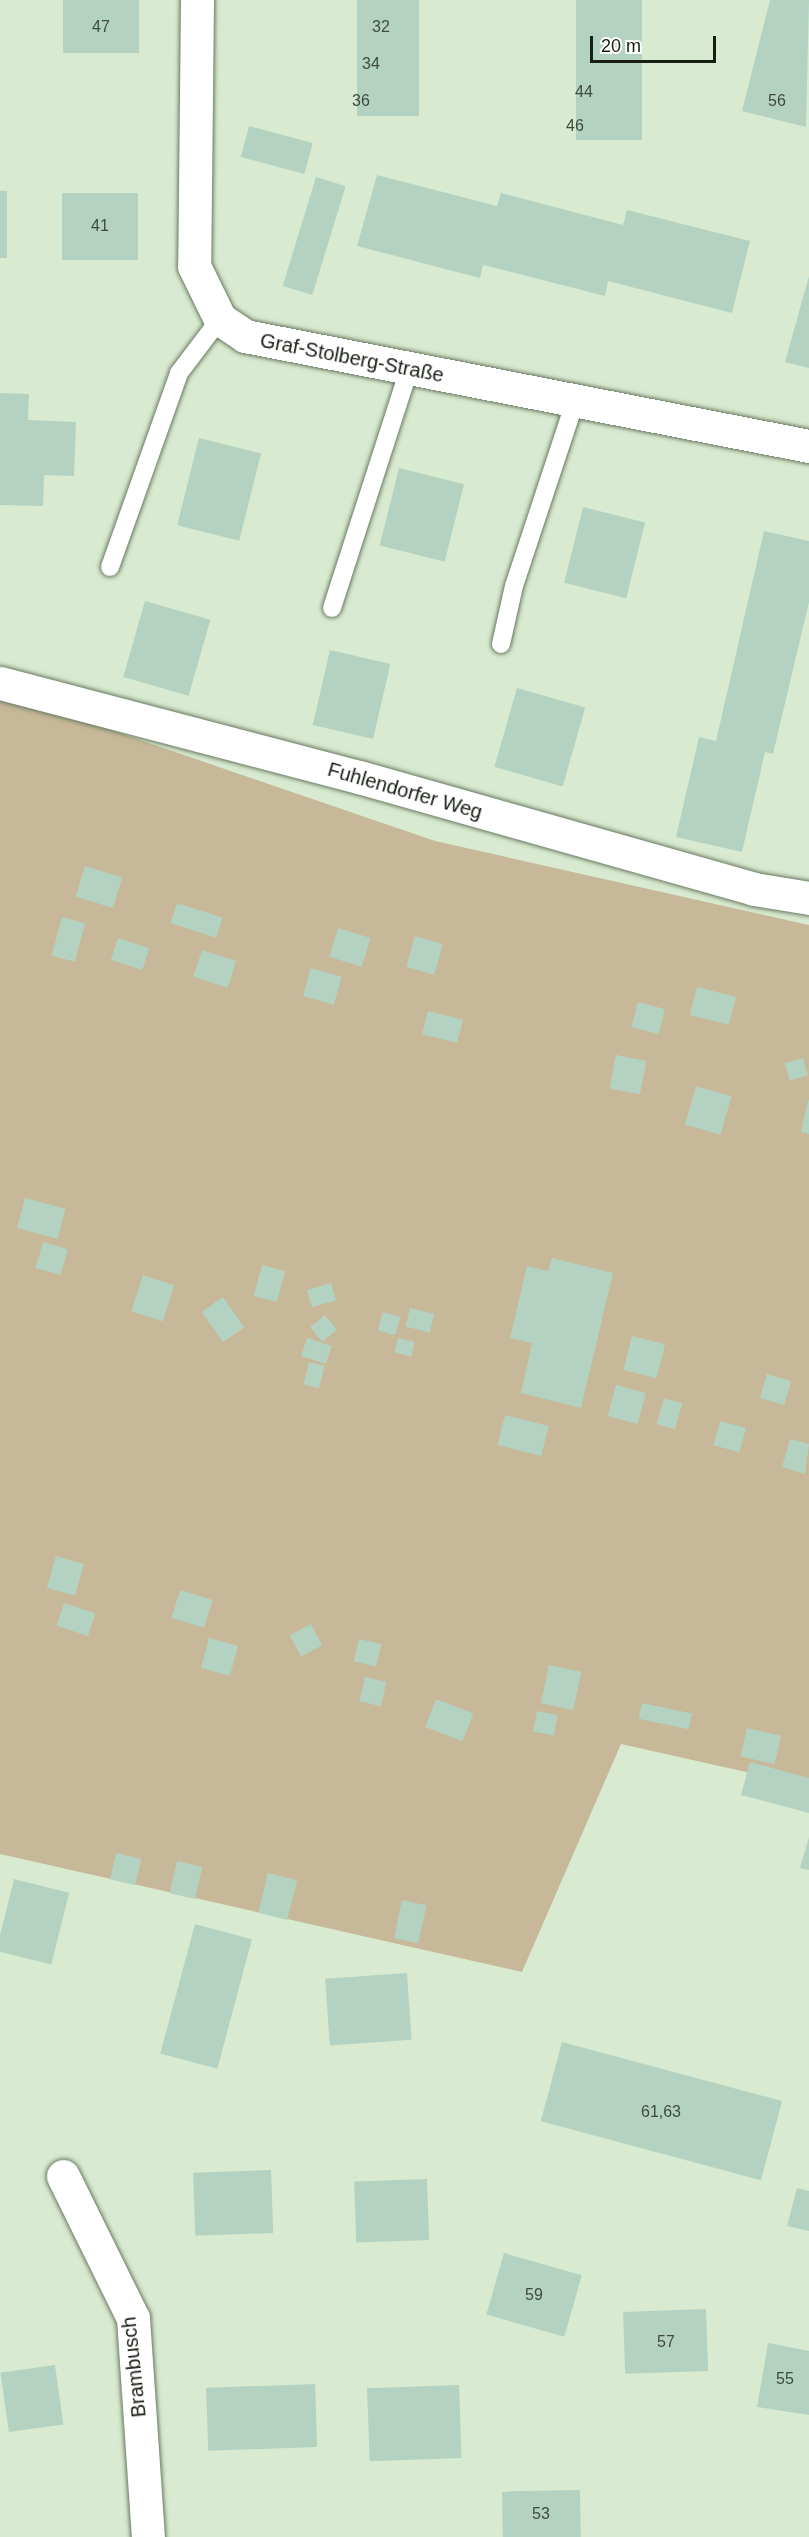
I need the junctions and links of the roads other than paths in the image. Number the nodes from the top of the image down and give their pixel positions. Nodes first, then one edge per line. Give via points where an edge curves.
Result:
1 (197, 0) edge
2 (220, 319) junction
3 (409, 370) junction
4 (575, 402) junction
5 (809, 446) edge
6 (110, 567) dead end
7 (332, 608) dead end
8 (501, 644) dead end
9 (0, 683) edge
10 (809, 898) edge
11 (63, 2176) dead end
12 (148, 2537) edge

1 - 2 street, Graf-Stolberg-Straße via 194,266
2 - 3 street, Graf-Stolberg-Straße via 245,336
2 - 6 lane via 179,374
3 - 4 street, Graf-Stolberg-Straße
3 - 7 lane
4 - 5 street, Graf-Stolberg-Straße
4 - 8 lane via 514,586
9 - 10 street, Fuhlendorfer Weg via 359,777 754,889
11 - 12 street, Brambusch via 133,2318

